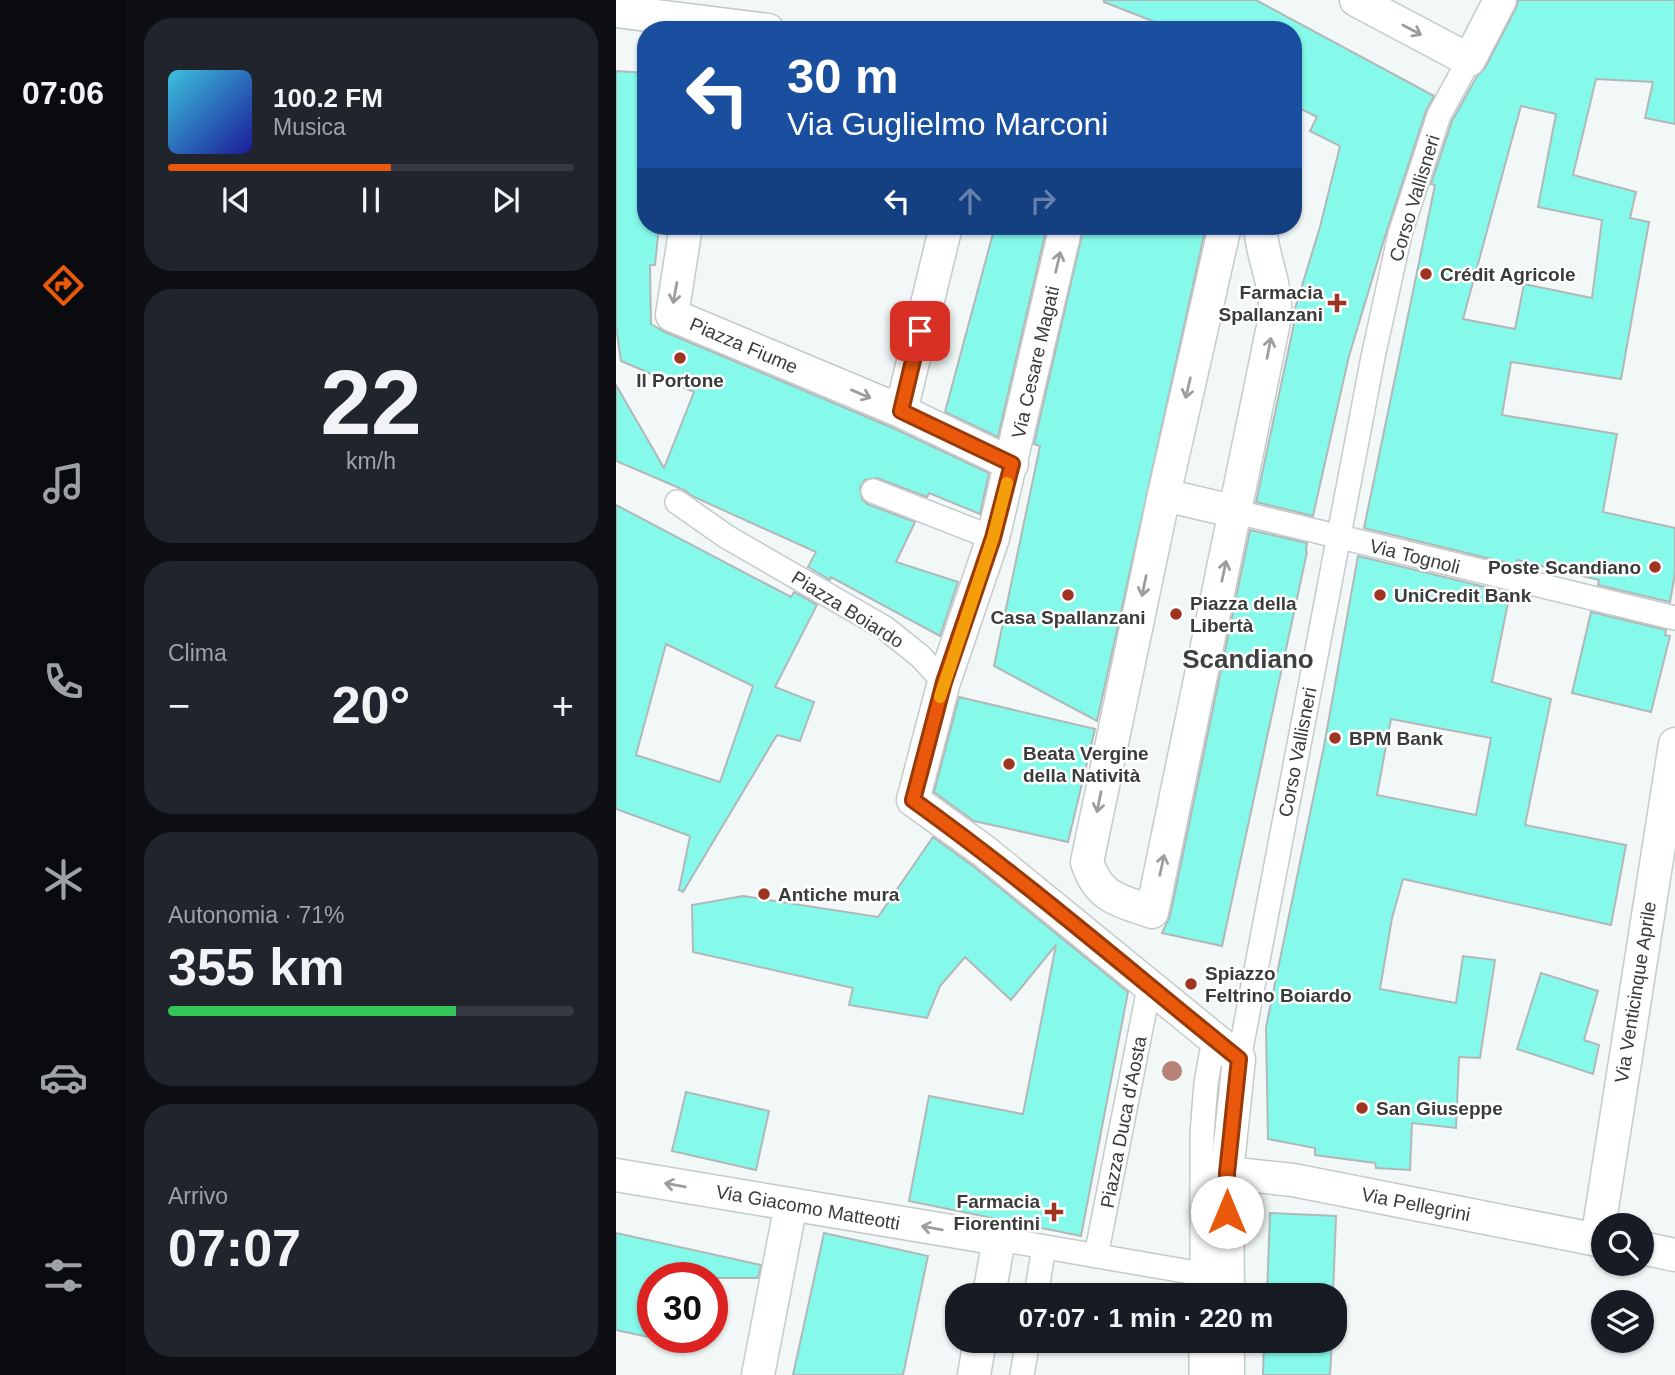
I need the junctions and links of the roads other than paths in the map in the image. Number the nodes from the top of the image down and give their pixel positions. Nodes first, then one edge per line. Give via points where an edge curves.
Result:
1 (1356, 0) edge
2 (1500, 0) edge
3 (616, 11) edge
4 (685, 21) edge
5 (1469, 60) junction
6 (685, 235) edge
7 (944, 235) edge
8 (1064, 235) edge
9 (1223, 235) edge
10 (1260, 235) edge
11 (901, 411) junction
12 (1012, 464) junction
13 (873, 491) dead end
14 (1164, 495) junction
15 (677, 502) dead end
16 (1237, 512) junction
17 (1338, 537) junction
18 (993, 538) junction
19 (1675, 618) edge
20 (944, 682) junction
21 (1675, 744) edge
22 (1149, 988) junction
23 (1214, 1039) junction
24 (1239, 1059) junction
25 (1227, 1173) junction
26 (616, 1175) edge
27 (791, 1204) junction
28 (1604, 1213) edge
29 (1591, 1238) edge
30 (999, 1239) junction
31 (1044, 1247) junction
32 (1654, 1251) edge
33 (1675, 1255) edge
34 (1097, 1256) junction
35 (991, 1283) edge
36 (1038, 1283) edge
37 (1195, 1283) edge
38 (1202, 1283) edge
39 (1228, 1283) edge
40 (978, 1353) edge
41 (1026, 1353) edge
42 (1201, 1353) edge
43 (1228, 1353) edge
44 (758, 1375) edge
45 (974, 1375) edge
46 (1022, 1375) edge
47 (1201, 1375) edge
48 (1228, 1375) edge

1 -> 5 street
2 - 5 street
3 - 4 street
5 - 17 street, Corso Vallisneri via 1439,115 1400,234
6 -> 11 street, Piazza Fiume via 671,315
7 - 11 street
12 -> 8 street, Via Cesare Magati
9 -> 14 street
16 -> 10 street via 1275,317 1273,279
11 - 12 street, Piazza Fiume
12 - 18 street, Via Cesare Magati
13 - 18 street
14 - 16 street
14 -> 16 street via 1087,862 1093,880 1107,895 1152,912
15 - 20 street, Piazza Boiardo via 727,537 886,628
16 - 17 street, Via Tognoli
17 - 19 street, Via Tognoli
17 - 24 street, Corso Vallisneri
18 - 20 street, Via Cesare Magati
20 - 22 street via 913,800 984,851
21 - 28 street, Via Venticinque Aprile
22 - 23 street
22 - 34 street, Piazza Duca d'Aosta
23 - 24 street
23 - 38 street via 1203,1114
24 - 25 street, Corso Vallisneri
25 - 29 street, Via Pellegrini via 1293,1180
25 - 39 street, Corso Vallisneri
27 -> 26 street, Via Giacomo Matteotti
30 -> 27 street, Via Giacomo Matteotti
27 - 44 street
30 - 31 street
30 - 35 street
31 - 34 street
31 - 36 street
32 - 33 street
34 - 37 street
40 - 45 street
41 - 46 street
42 - 47 street
43 - 48 street

